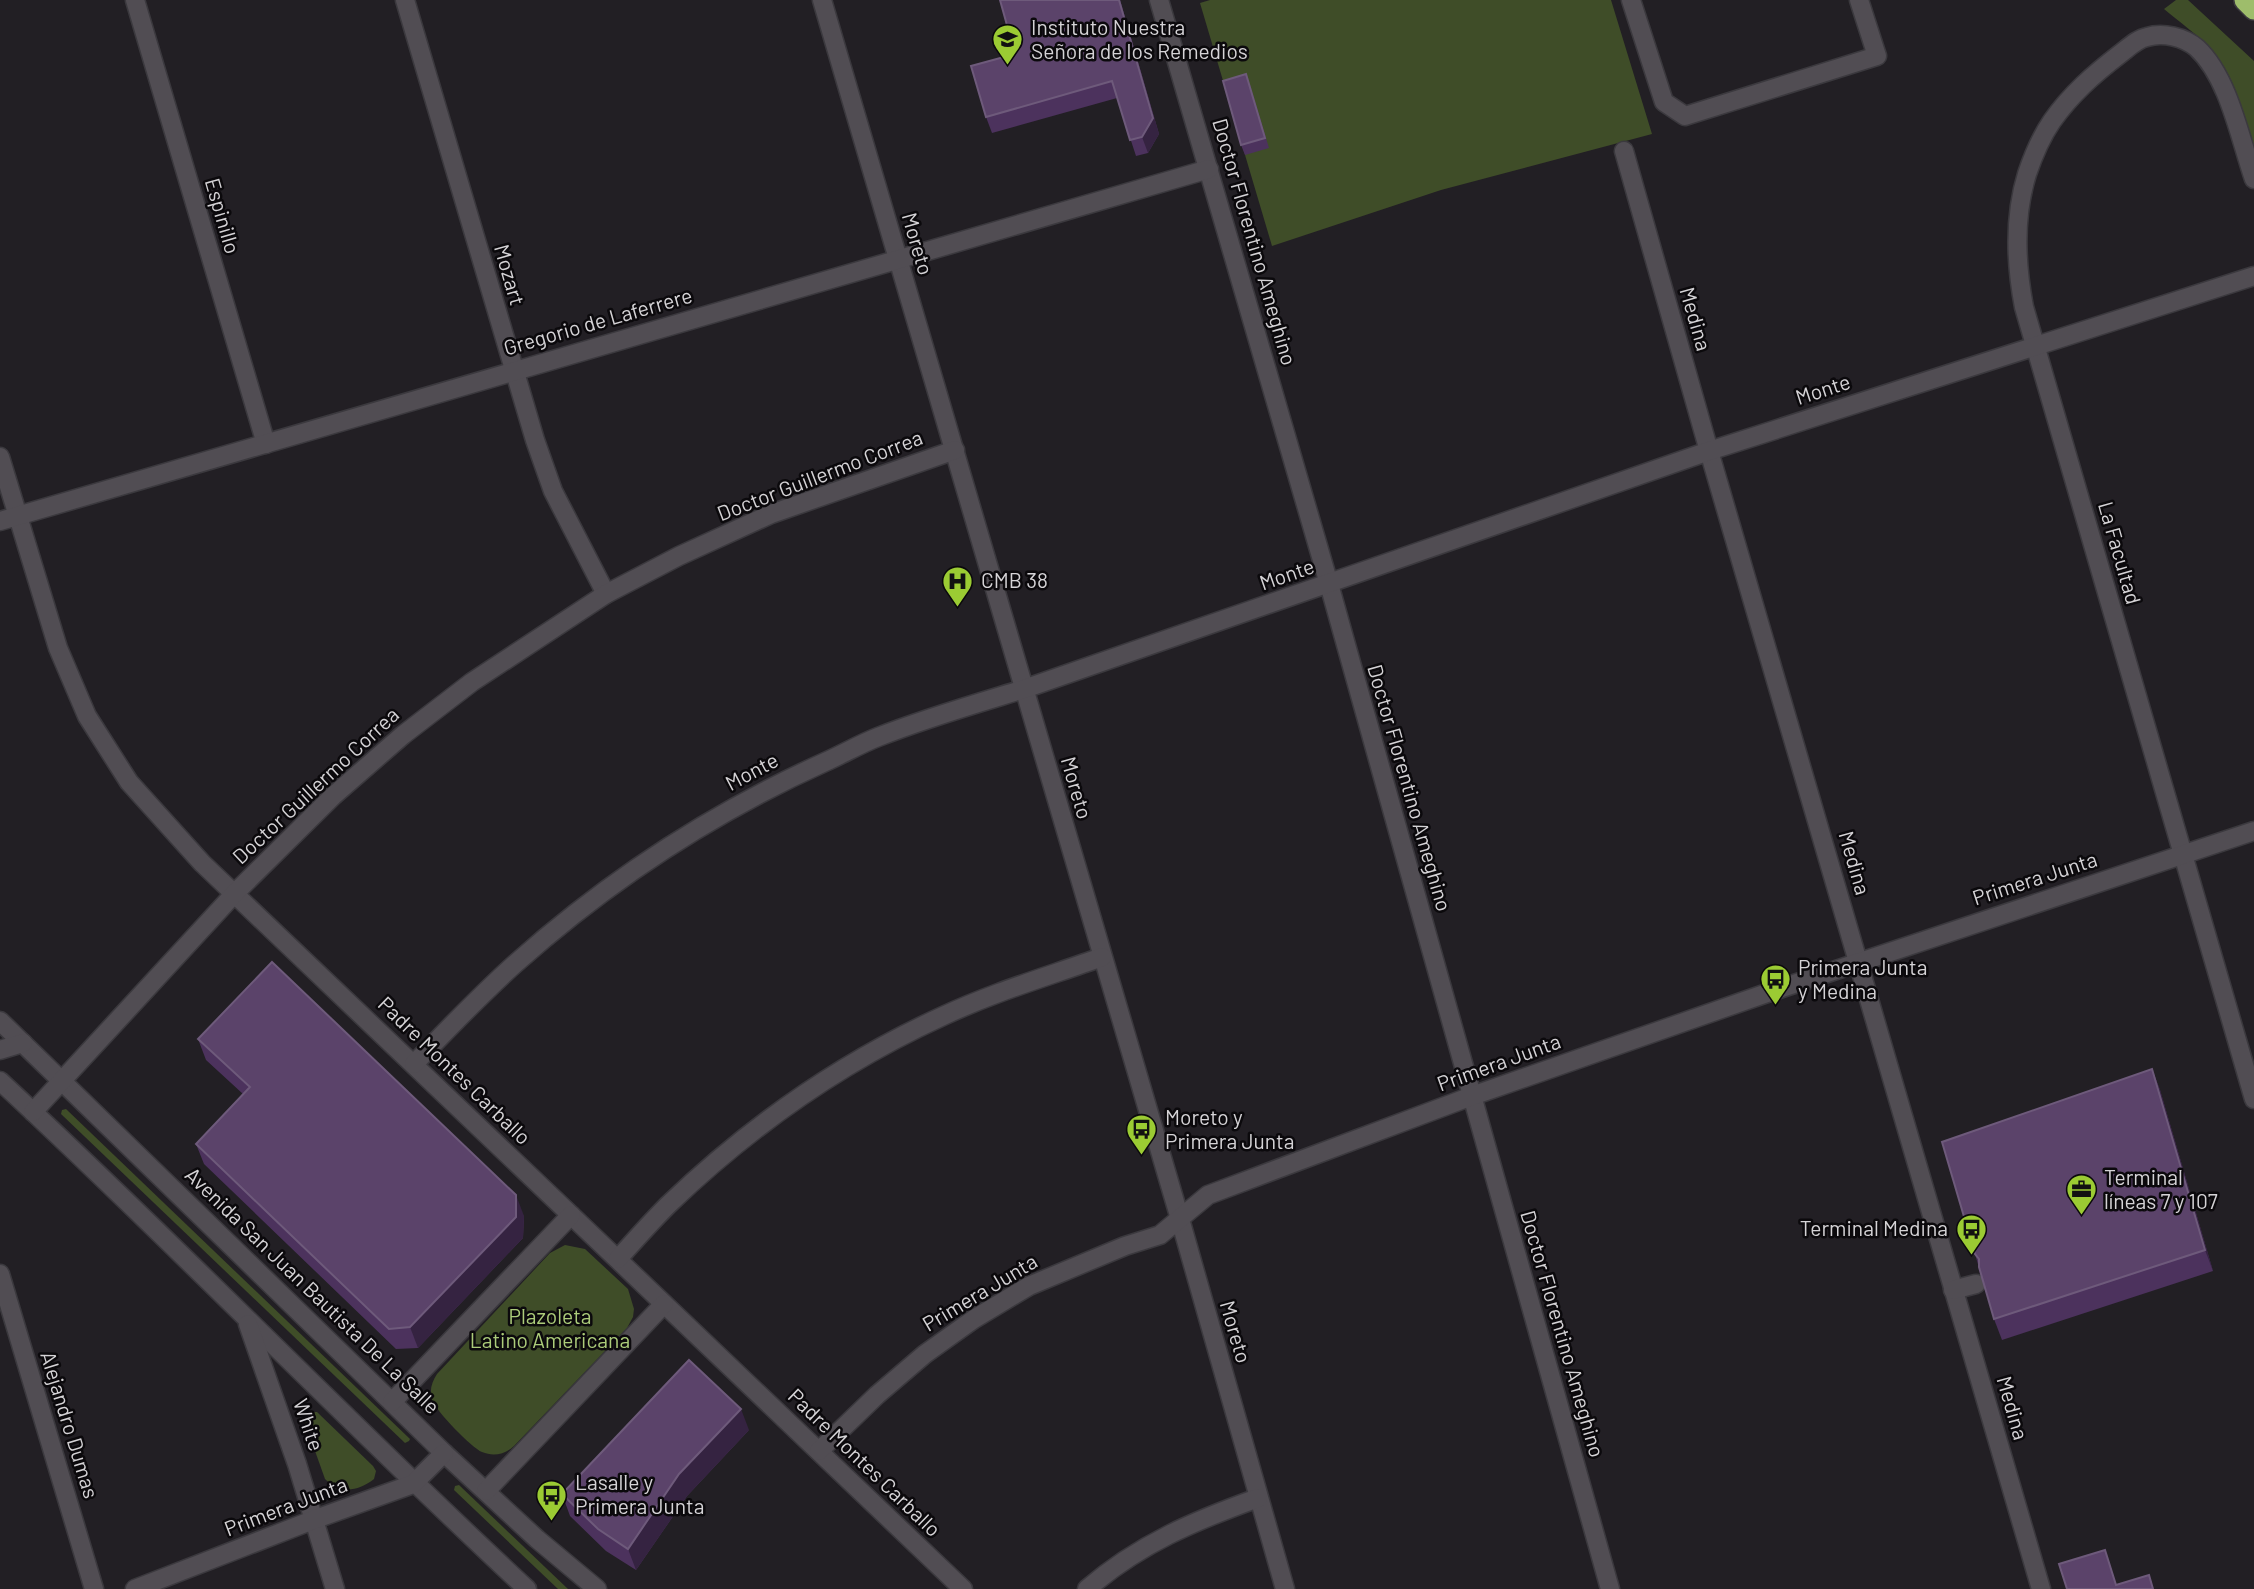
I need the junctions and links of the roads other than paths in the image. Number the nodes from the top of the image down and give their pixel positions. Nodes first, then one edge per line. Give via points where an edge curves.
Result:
1 (135, 0) edge
2 (405, 0) edge
3 (822, 0) edge
4 (1159, 0) edge
5 (1631, 0) edge
6 (1859, 0) edge
7 (2245, 0) edge
8 (2254, 9) edge
9 (1624, 151) dead end
10 (1209, 169) junction
11 (2254, 179) edge
12 (898, 258) junction
13 (2254, 276) edge
14 (2035, 346) junction
15 (514, 370) junction
16 (265, 444) junction
17 (955, 450) junction
18 (1709, 451) junction
19 (0, 457) edge
20 (9, 518) edge
21 (1329, 584) junction
22 (606, 594) junction
23 (1024, 689) junction
24 (2254, 831) edge
25 (2183, 854) junction
26 (235, 893) junction
27 (1102, 957) junction
28 (1859, 961) junction
29 (0, 1021) edge
30 (23, 1043) junction
31 (0, 1050) edge
32 (414, 1064) junction
33 (63, 1079) junction
34 (2, 1084) edge
35 (1472, 1096) junction
36 (2254, 1098) edge
37 (33, 1112) junction
38 (571, 1214) junction
39 (1180, 1219) junction
40 (618, 1259) junction
41 (0, 1274) edge
42 (1976, 1284) edge
43 (1953, 1290) junction
44 (664, 1304) junction
45 (246, 1318) junction
46 (392, 1402) junction
47 (819, 1451) junction
48 (444, 1453) junction
49 (414, 1484) junction
50 (486, 1491) junction
51 (1258, 1498) junction
52 (313, 1520) junction
53 (94, 1589) edge
54 (135, 1589) edge
55 (335, 1589) edge
56 (527, 1589) edge
57 (597, 1589) edge
58 (963, 1589) edge
59 (1087, 1589) edge
60 (1285, 1589) edge
61 (1610, 1589) edge
62 (2041, 1589) edge

1 - 16 street, Espinillo
2 - 15 street, Mozart
3 - 12 street, Moreto
4 - 10 street, Doctor Florentino Ameghino
5 - 6 street via 1664,102 1685,116 1877,56
7 - 8 highway
9 - 18 street, Medina
10 - 12 street, Gregorio de Laferrere
10 - 21 street, Doctor Florentino Ameghino
11 - 14 street, La Facultad via 2220,81 2195,46 2168,36 2144,37 2087,79 2050,123 2026,176 2019,228 2020,284
12 - 15 street, Gregorio de Laferrere
12 - 17 street, Moreto
13 - 14 street, Monte
14 - 18 street, Monte
14 - 25 street, La Facultad
15 - 16 street, Gregorio de Laferrere
15 - 22 street, Mozart via 553,491
16 - 20 street, Gregorio de Laferrere
17 - 22 street, Doctor Guillermo Correa via 771,514
17 - 23 street, Moreto
18 - 21 street, Monte
18 - 28 street, Medina
19 - 20 street
20 - 26 street, Padre Montes Carballo via 58,648 99,736 149,806
21 - 23 street, Monte
21 - 35 street, Doctor Florentino Ameghino
22 - 26 street, Doctor Guillermo Correa via 511,654 403,735 333,796
23 - 27 street, Moreto
23 - 32 street, Monte via 875,738 718,816 638,867 547,936
24 - 25 street, Primera Junta
25 - 28 street, Primera Junta
25 - 36 street, La Facultad
26 - 32 street, Padre Montes Carballo
26 - 33 street, Doctor Guillermo Correa
27 - 39 street, Moreto
27 - 40 street via 961,1008 841,1071 736,1146 668,1205
28 - 35 street, Primera Junta
28 - 43 street, Medina
29 - 30 street, Avenida San Juan Bautista De La Salle
30 - 31 street
30 - 33 street, Avenida San Juan Bautista De La Salle
32 - 38 street, Padre Montes Carballo
33 - 37 street, Doctor Guillermo Correa
33 - 46 street, Avenida San Juan Bautista De La Salle
34 - 37 street
35 - 39 street, Primera Junta via 1208,1195
35 - 61 street, Doctor Florentino Ameghino
37 - 45 street
38 - 40 street, Padre Montes Carballo
38 - 46 street
39 - 47 street, Primera Junta via 1160,1236 1029,1286 974,1319 887,1386
39 - 51 street, Moreto
40 - 44 street, Padre Montes Carballo
41 - 53 street, Alejandro Dumas
42 - 43 street
43 - 62 street, Medina
44 - 47 street, Padre Montes Carballo
44 - 50 street
45 - 49 street
45 - 52 street, White
46 - 48 street, Avenida San Juan Bautista De La Salle
47 - 58 street, Padre Montes Carballo
48 - 49 street, Primera Junta
48 - 50 street, Avenida San Juan Bautista De La Salle
49 - 52 street, Primera Junta
49 - 56 street
50 - 57 street, Avenida San Juan Bautista De La Salle
51 - 59 street via 1153,1541
51 - 60 street, Moreto
52 - 54 street, Primera Junta
52 - 55 street, White

